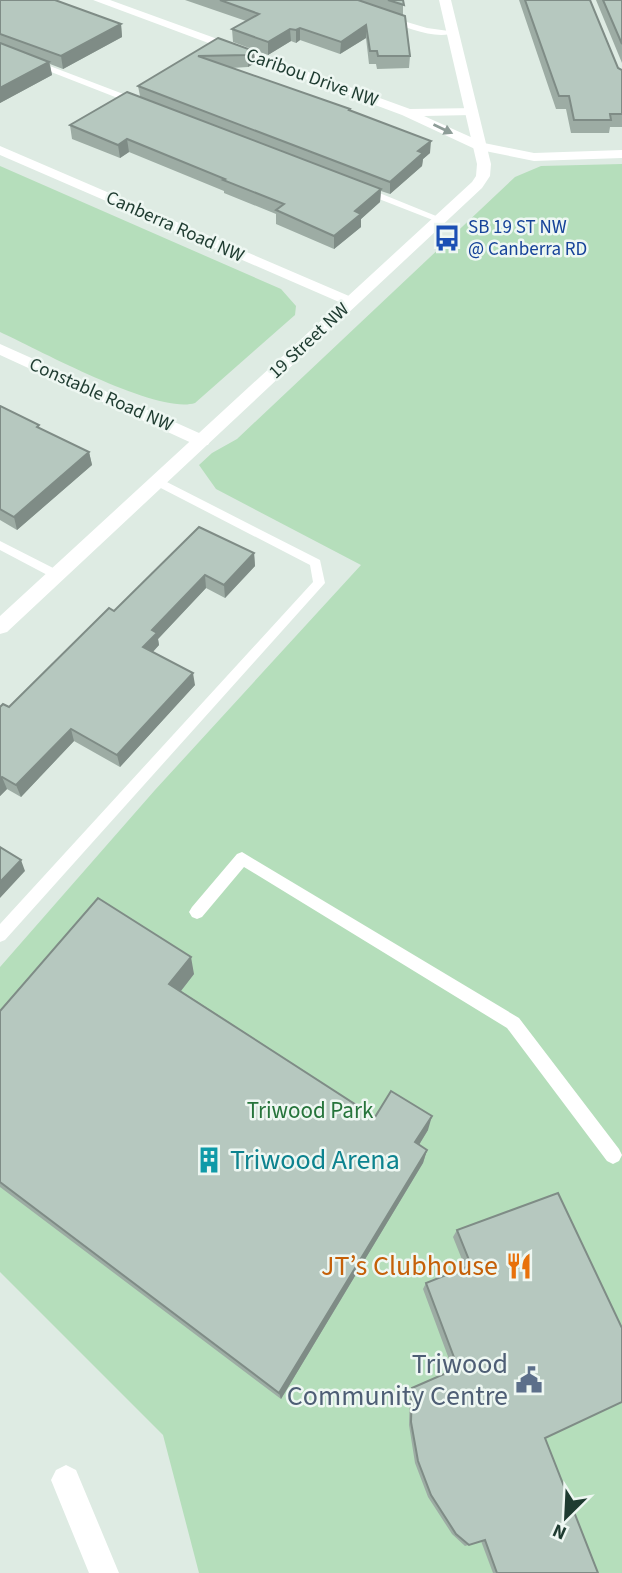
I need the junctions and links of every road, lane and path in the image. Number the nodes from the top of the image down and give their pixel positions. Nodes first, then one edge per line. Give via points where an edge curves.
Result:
1 (99, 0) edge
2 (444, 0) edge
3 (379, 15) edge
4 (452, 32) junction
5 (0, 49) edge
6 (140, 103) edge
7 (472, 111) junction
8 (406, 112) junction
9 (480, 146) junction
10 (0, 150) edge
11 (622, 154) edge
12 (356, 187) edge
13 (441, 220) junction
14 (351, 302) junction
15 (0, 349) edge
16 (202, 441) junction
17 (157, 481) junction
18 (0, 545) edge
19 (57, 575) junction
20 (0, 627) edge
21 (198, 912) dead end
22 (0, 935) edge
23 (613, 1155) dead end
24 (66, 1480) dead end
25 (104, 1573) edge

1 - 8 street, Caribou Drive NW
2 - 4 street, 19 Street NW
3 - 4 lane via 426,30
4 - 7 street, 19 Street NW
5 - 6 lane
7 - 8 street, Caribou Drive NW
7 - 9 street, 19 Street NW
8 -> 9 street, Caribou Drive NW
9 - 11 street, Caribou Drive NW via 534,157
9 - 13 street, 19 Street NW via 483,176
10 - 14 street, Canberra Road NW
12 - 13 lane
13 - 14 street, 19 Street NW
14 - 16 street, 19 Street NW
15 - 16 street, Constable Road NW
16 - 17 street, 19 Street NW
17 - 19 street, 19 Street NW
17 - 22 lane via 316,563 319,583
18 - 19 lane
19 - 20 street, 19 Street NW
21 - 23 lane via 242,858 513,1023
24 - 25 street

